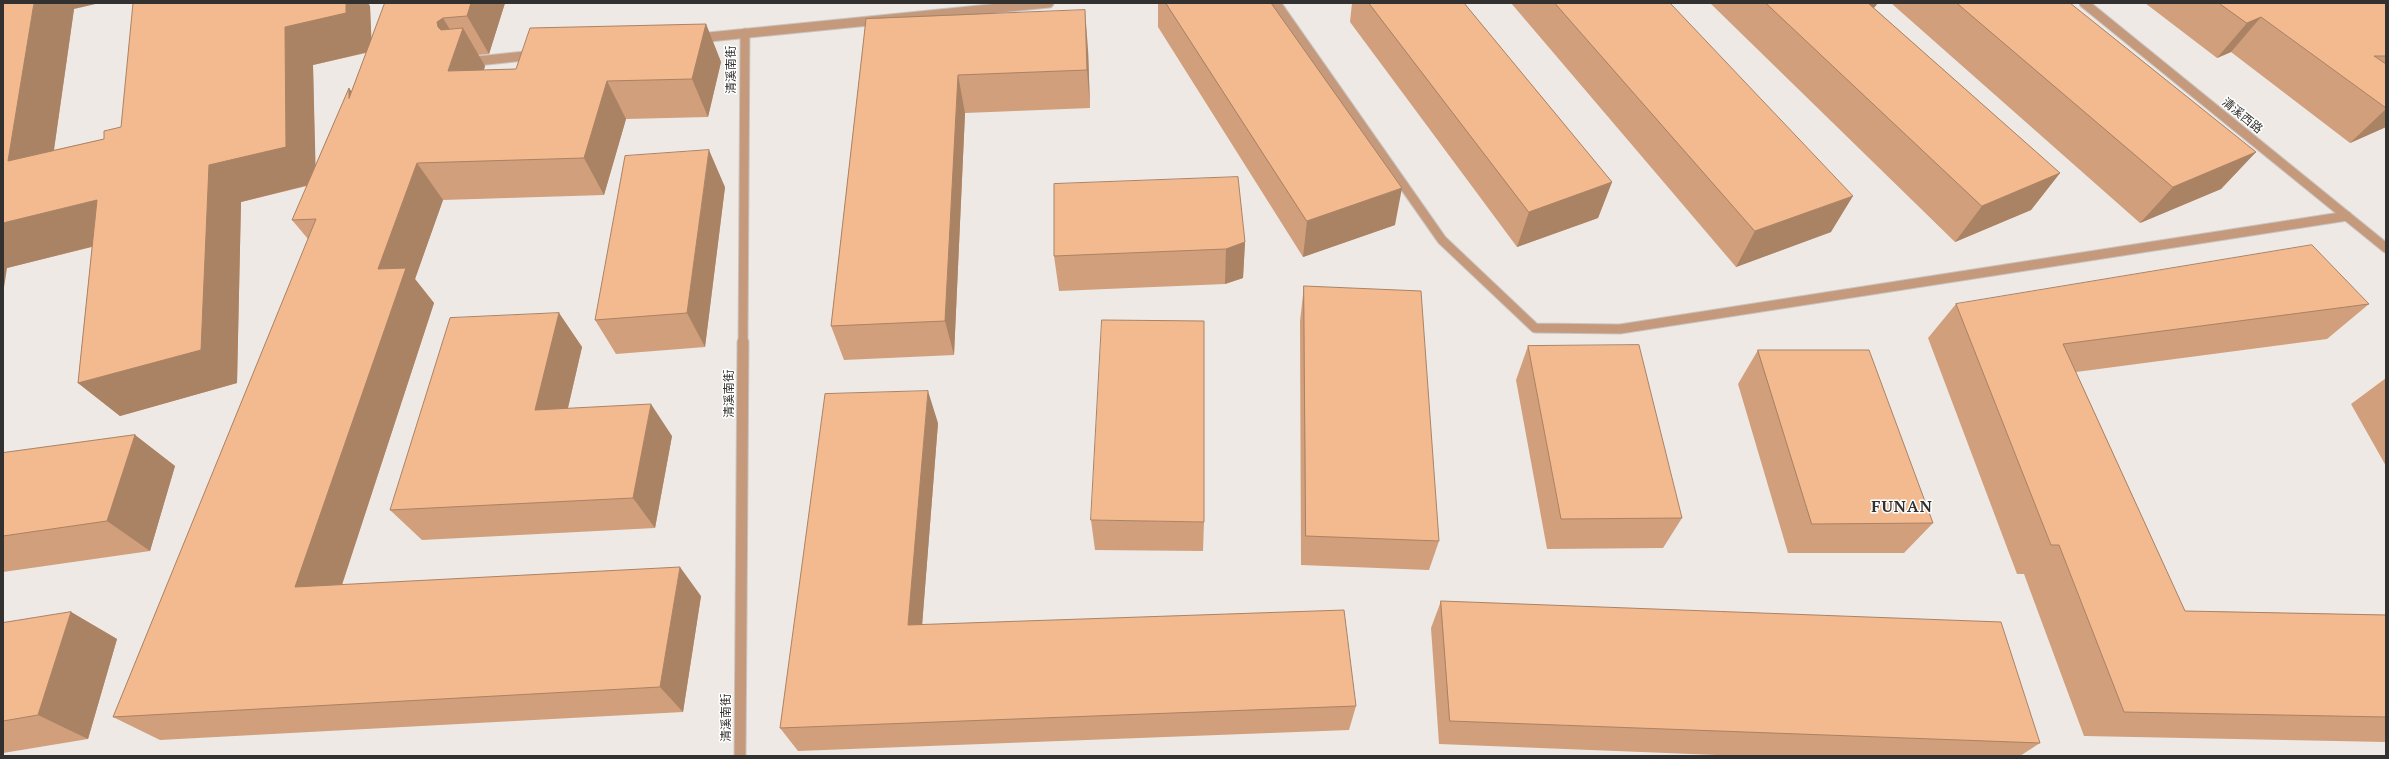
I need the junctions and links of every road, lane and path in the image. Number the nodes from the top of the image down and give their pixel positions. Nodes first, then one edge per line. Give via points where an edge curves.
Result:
1 (1049, 3) edge
2 (1276, 3) edge
3 (2084, 3) edge
4 (745, 33) junction
5 (691, 38) edge
6 (543, 54) edge
7 (466, 62) dead end
8 (2347, 216) junction
9 (2386, 248) edge
10 (740, 756) edge

1 - 4 street, 清溪南街
2 - 8 street via 1442,240 1535,328 1620,329
3 - 8 street, 清溪西路
4 - 5 street, 清溪南街
4 - 10 street, 清溪南街
6 - 7 street
8 - 9 street, 清溪西路

